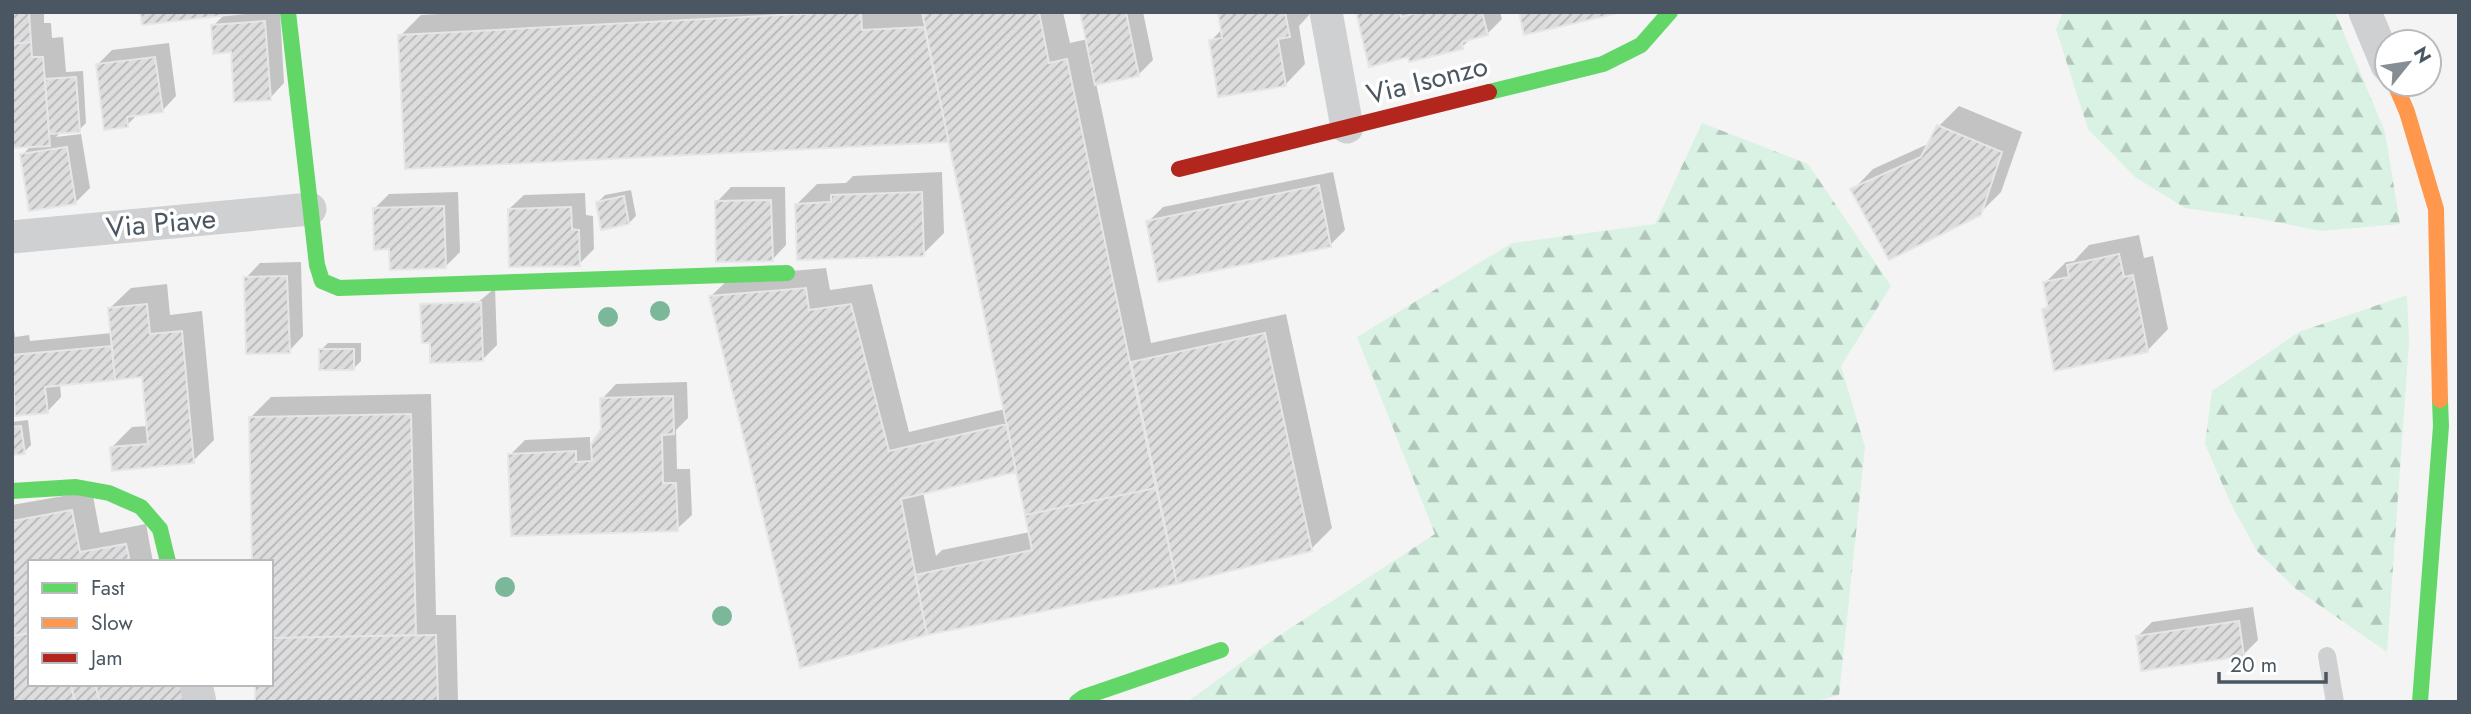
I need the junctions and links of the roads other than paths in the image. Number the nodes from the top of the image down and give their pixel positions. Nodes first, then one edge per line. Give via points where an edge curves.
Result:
1 (288, 12) edge
2 (1326, 12) edge
3 (1670, 12) edge
4 (2365, 12) edge
5 (2373, 31) edge
6 (2401, 98) edge
7 (1347, 127) junction
8 (1179, 169) dead end
9 (310, 209) junction
10 (12, 237) edge
11 (788, 273) dead end
12 (2450, 424) edge
13 (12, 491) edge
14 (168, 560) edge
15 (1221, 650) dead end
16 (2327, 656) dead end
17 (1077, 702) edge
18 (2335, 702) edge
19 (2420, 702) edge

1 - 9 street
2 - 7 street
3 - 7 street, Via Isonzo via 1641,45 1603,64
4 - 5 street
6 - 12 street via 2436,209
7 - 8 street, Via Isonzo
9 - 10 street, Via Piave
9 - 11 street via 318,273 322,281 339,288
12 - 19 street
13 - 14 street via 76,487 110,493 141,507 160,529
15 - 17 street
16 - 18 lane

